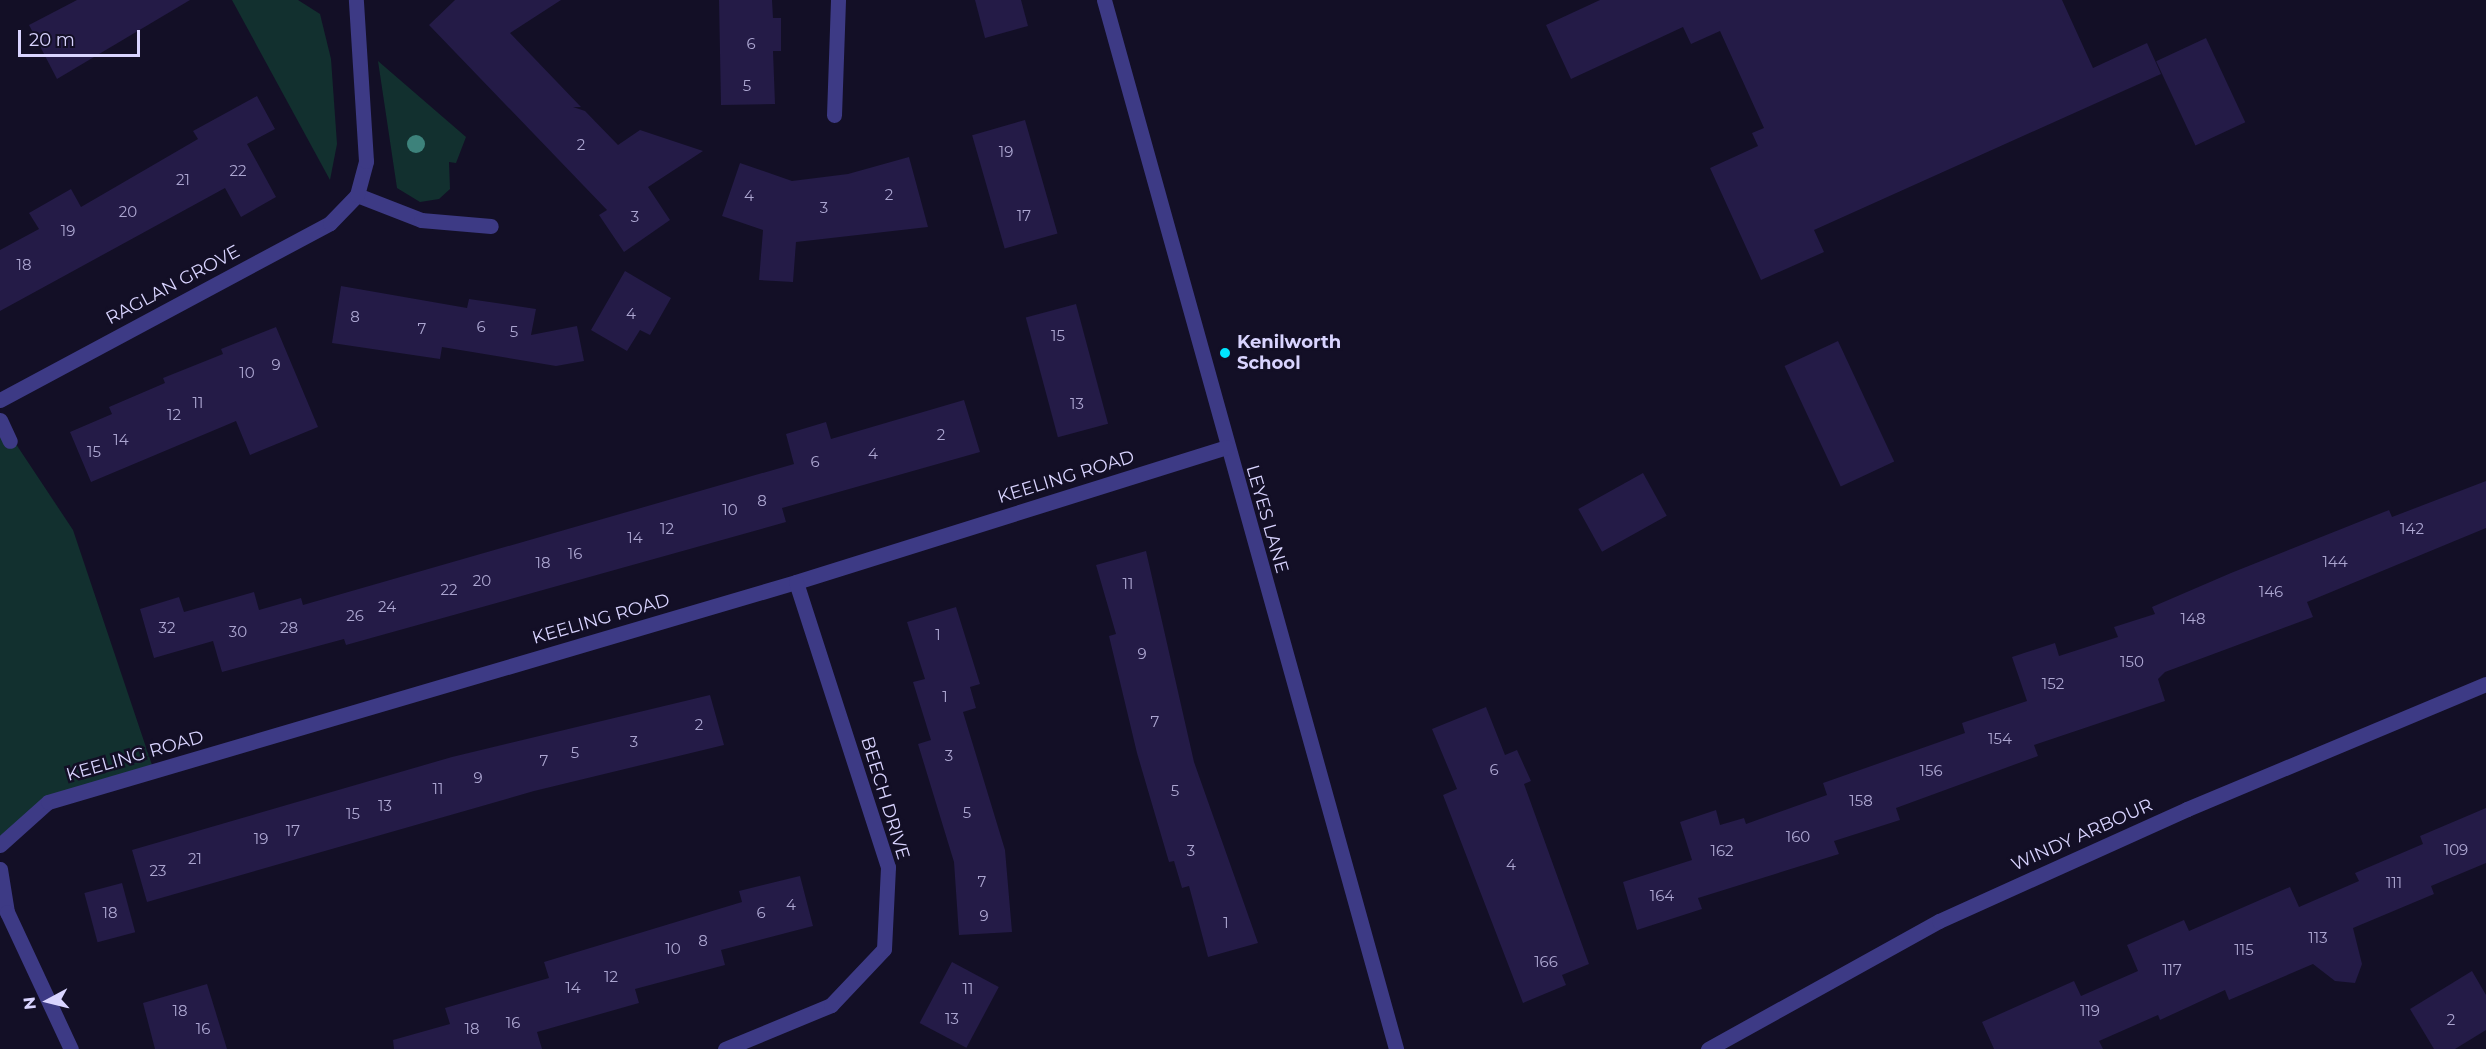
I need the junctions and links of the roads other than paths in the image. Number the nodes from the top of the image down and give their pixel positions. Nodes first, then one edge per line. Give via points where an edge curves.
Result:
1 (356, 0) edge
2 (838, 0) edge
3 (1104, 0) edge
4 (834, 115) dead end
5 (357, 195) junction
6 (491, 226) dead end
7 (0, 400) edge
8 (0, 420) edge
9 (10, 441) dead end
10 (1226, 447) junction
11 (796, 582) junction
12 (2486, 684) edge
13 (0, 845) edge
14 (0, 869) edge
15 (71, 1049) edge
16 (725, 1049) edge
17 (1396, 1049) edge
18 (1708, 1049) edge

1 - 5 street, RAGLAN GROVE via 366,161
2 - 4 street
3 - 10 street, LEYES LANE
5 - 6 street via 421,220
5 - 7 street, RAGLAN GROVE via 330,223
8 - 9 street
10 - 11 street, KEELING ROAD
10 - 17 street, LEYES LANE
11 - 13 street, KEELING ROAD via 48,802
11 - 16 street, BEECH DRIVE via 888,867 884,949 831,1005
12 - 18 street, WINDY ARBOUR via 2187,809 1939,921
14 - 15 street via 7,912

